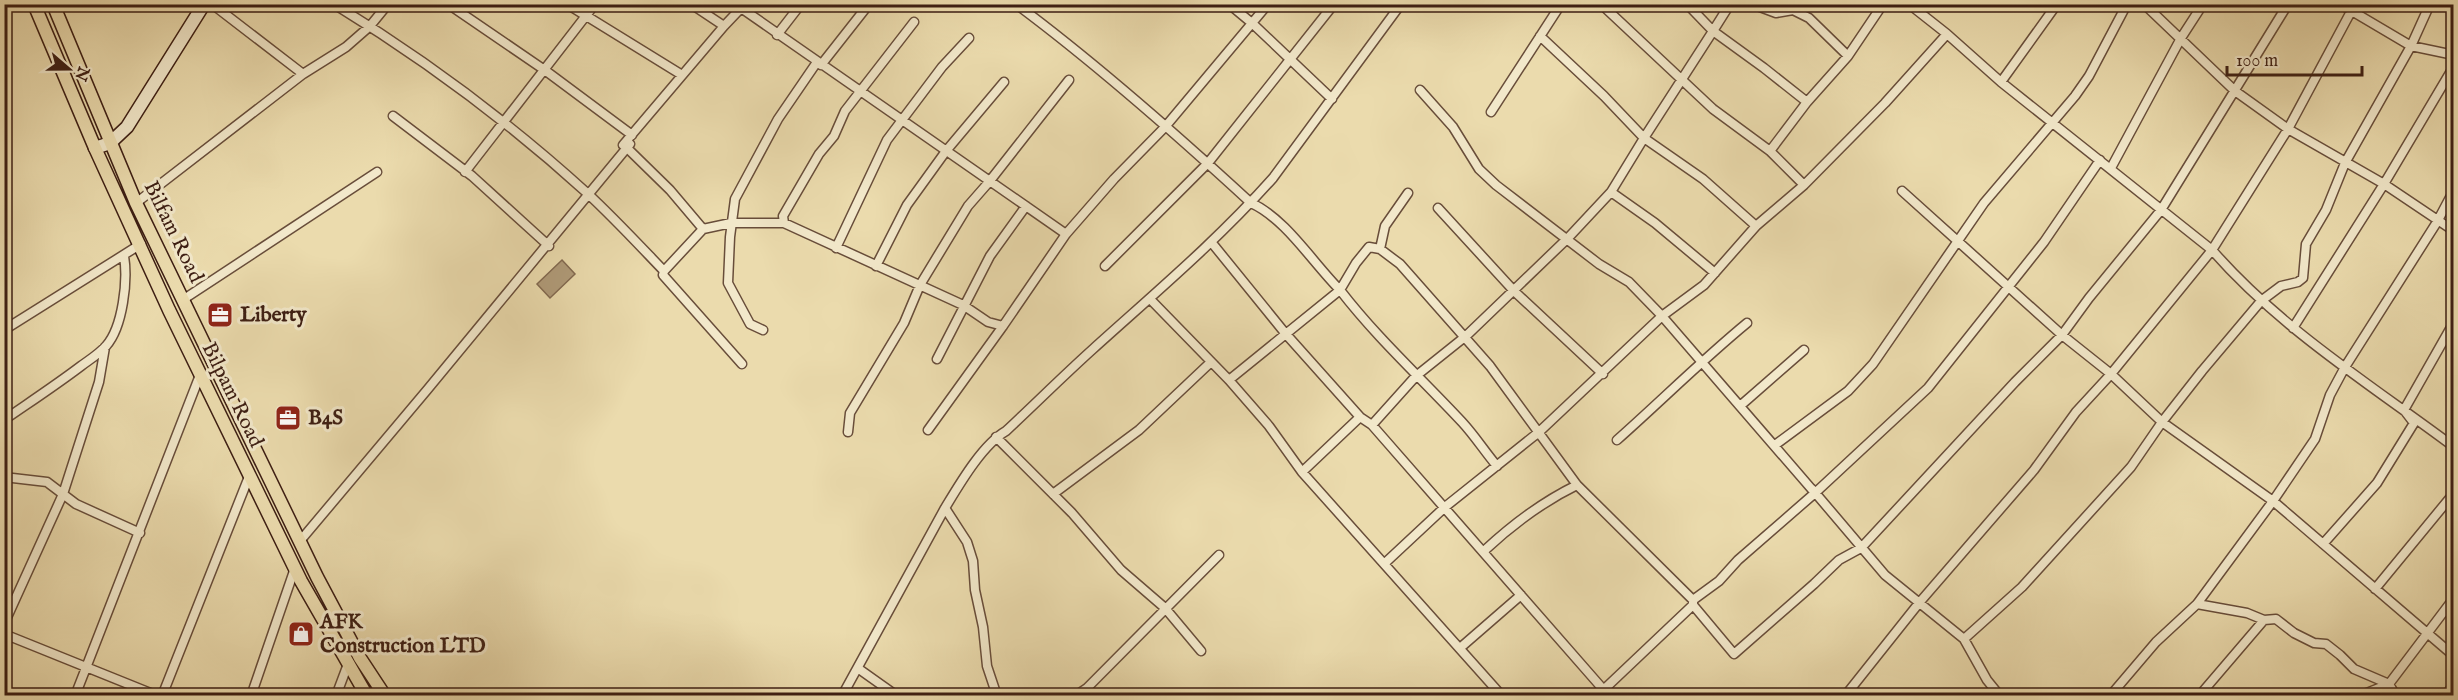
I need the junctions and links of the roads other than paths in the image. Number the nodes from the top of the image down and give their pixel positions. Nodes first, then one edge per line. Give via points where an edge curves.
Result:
1 (34, 4) edge
2 (53, 4) edge
3 (204, 4) edge
4 (212, 4) edge
5 (334, 4) edge
6 (388, 4) edge
7 (448, 4) edge
8 (567, 4) edge
9 (595, 4) edge
10 (691, 4) edge
11 (801, 4) edge
12 (869, 4) edge
13 (1016, 4) edge
14 (1230, 4) edge
15 (1268, 4) edge
16 (1334, 4) edge
17 (1401, 4) edge
18 (1561, 4) edge
19 (1601, 4) edge
20 (1687, 4) edge
21 (1730, 4) edge
22 (1752, 4) edge
23 (1883, 4) edge
24 (1909, 4) edge
25 (2057, 4) edge
26 (2127, 4) edge
27 (2144, 4) edge
28 (2203, 4) edge
29 (2288, 4) edge
30 (2340, 4) edge
31 (2430, 4) edge
32 (743, 7) edge
33 (2353, 9) edge
34 (586, 18) junction
35 (914, 22) dead end
36 (1253, 24) junction
37 (370, 26) junction
38 (724, 26) junction
39 (1713, 31) junction
40 (1947, 34) junction
41 (777, 35) junction
42 (1540, 36) junction
43 (969, 38) dead end
44 (2181, 38) junction
45 (2411, 46) junction
46 (2454, 55) edge
47 (1848, 56) junction
48 (1291, 59) junction
49 (819, 64) junction
50 (2454, 66) edge
51 (546, 70) junction
52 (303, 74) junction
53 (682, 75) junction
54 (1069, 80) dead end
55 (1680, 80) junction
56 (1004, 82) dead end
57 (2001, 82) junction
58 (1420, 90) dead end
59 (2235, 91) junction
60 (859, 92) junction
61 (1332, 99) junction
62 (1807, 102) junction
63 (1491, 112) dead end
64 (393, 116) dead end
65 (902, 121) junction
66 (2053, 122) junction
67 (504, 123) junction
68 (1165, 127) junction
69 (2288, 129) junction
70 (1644, 138) junction
71 (629, 141) junction
72 (110, 143) junction
73 (95, 148) junction
74 (946, 151) junction
75 (1770, 151) junction
76 (2100, 160) junction
77 (1208, 163) junction
78 (2345, 163) junction
79 (2112, 168) junction
80 (377, 172) dead end
81 (465, 172) junction
82 (989, 182) junction
83 (2384, 184) junction
84 (1804, 185) junction
85 (2454, 190) edge
86 (1902, 191) dead end
87 (1611, 192) junction
88 (1408, 193) dead end
89 (588, 194) junction
90 (136, 203) junction
91 (1251, 203) junction
92 (1026, 206) junction
93 (1438, 208) dead end
94 (2161, 210) junction
95 (2438, 222) junction
96 (731, 223) junction
97 (784, 223) junction
98 (1756, 226) junction
99 (703, 229) junction
100 (2454, 231) edge
101 (1066, 234) junction
102 (1568, 238) junction
103 (1957, 241) junction
104 (1212, 243) junction
105 (141, 244) junction
106 (549, 246) dead end
107 (836, 248) junction
108 (1380, 249) junction
109 (2212, 250) junction
110 (124, 256) junction
111 (876, 266) junction
112 (1105, 266) dead end
113 (664, 271) junction
114 (1715, 273) junction
115 (920, 285) junction
116 (2009, 285) junction
117 (1340, 290) junction
118 (1514, 291) junction
119 (184, 299) junction
120 (1150, 299) junction
121 (2261, 301) junction
122 (963, 305) junction
123 (1662, 316) junction
124 (2454, 322) edge
125 (1747, 323) dead end
126 (1003, 326) junction
127 (2293, 328) junction
128 (4, 330) edge
129 (763, 330) dead end
130 (1285, 333) junction
131 (2062, 335) junction
132 (1466, 336) junction
133 (105, 347) junction
134 (1804, 350) dead end
135 (937, 358) dead end
136 (1701, 360) junction
137 (1211, 362) junction
138 (742, 364) dead end
139 (2345, 367) junction
140 (1603, 374) junction
141 (2111, 374) junction
142 (200, 375) junction
143 (1416, 376) junction
144 (1229, 380) junction
145 (1740, 406) junction
146 (2404, 410) junction
147 (1360, 417) junction
148 (4, 420) edge
149 (2162, 422) junction
150 (1372, 425) junction
151 (928, 430) dead end
152 (848, 432) dead end
153 (1539, 432) junction
154 (996, 437) junction
155 (1617, 440) dead end
156 (1775, 445) junction
157 (2454, 447) edge
158 (1497, 466) junction
159 (1302, 472) junction
160 (250, 474) junction
161 (4, 477) edge
162 (1577, 485) junction
163 (1815, 493) junction
164 (2454, 493) edge
165 (63, 494) junction
166 (1053, 494) junction
167 (2273, 501) junction
168 (1444, 507) junction
169 (945, 508) junction
170 (140, 532) junction
171 (300, 541) junction
172 (2323, 544) junction
173 (1862, 548) junction
174 (1485, 550) dead end
175 (1219, 555) dead end
176 (1385, 563) junction
177 (295, 567) junction
178 (2375, 589) junction
179 (1521, 595) junction
180 (2454, 598) edge
181 (1693, 602) junction
182 (1919, 603) junction
183 (2197, 604) junction
184 (1165, 608) junction
185 (2264, 620) junction
186 (4, 624) edge
187 (2426, 633) junction
188 (4, 634) edge
189 (1964, 639) junction
190 (1460, 648) junction
191 (1201, 651) dead end
192 (2454, 656) edge
193 (348, 664) junction
194 (87, 666) junction
195 (859, 669) junction
196 (2454, 683) edge
197 (2389, 684) junction
198 (1603, 693) edge
199 (75, 696) edge
200 (160, 696) edge
201 (250, 696) edge
202 (336, 696) edge
203 (367, 696) edge
204 (385, 696) edge
205 (842, 696) edge
206 (897, 696) edge
207 (997, 696) edge
208 (1075, 696) edge
209 (1502, 696) edge
210 (1845, 696) edge
211 (2000, 696) edge
212 (2110, 696) edge
213 (2199, 696) edge
214 (2359, 696) edge
215 (2396, 696) edge
216 (2446, 696) edge

1 - 73 main road, Bilpam Road
2 - 72 main road, Bilfam Road
3 - 72 main road via 127,127
4 - 52 street
5 - 37 street
6 - 37 street
7 - 51 street
8 - 34 street
9 - 34 street
10 - 38 street
11 - 41 street
12 - 49 street
13 - 68 street
14 - 36 street
15 - 36 street
16 - 48 street
17 - 61 street
18 - 42 street
19 - 55 street
20 - 39 street
21 - 39 street
22 - 47 street via 1776,13 1793,10 1809,18
23 - 47 street
24 - 40 street
25 - 57 street
26 - 66 street via 2089,76
27 - 44 street
28 - 44 street
29 - 59 street
30 - 33 street
31 - 45 street
32 - 38 street
32 - 41 street
33 - 45 street
33 - 69 street
34 - 51 street
34 - 53 street
35 - 60 street
36 - 48 street
36 - 68 street
37 - 52 street via 346,47
37 - 67 street
38 - 53 street
39 - 55 street
39 - 62 street
40 - 57 street
40 - 84 street
41 - 49 street
42 - 63 street
42 - 70 street
43 - 65 street
44 - 59 street
44 - 79 street
45 - 46 street
45 - 78 street
47 - 62 street
48 - 61 street
48 - 77 street
49 - 60 street
49 - 96 street via 778,119 735,199
50 - 83 street
51 - 67 street
51 - 71 street
52 - 90 street
53 - 71 street
54 - 82 street
55 - 70 street
55 - 75 street via 1729,123
56 - 74 street
57 - 66 street
58 - 102 street via 1453,127 1479,169
59 - 69 street
59 - 94 street
60 - 65 street
60 - 97 street via 783,216
61 - 91 street
62 - 75 street
64 - 81 street
65 - 74 street
65 - 107 street via 887,140
66 - 76 street
66 - 103 street via 2009,171
67 - 81 street
67 - 89 street
68 - 77 street
68 - 101 street
69 - 78 street
69 - 109 street
70 - 87 street
70 - 98 street via 1703,179
71 - 89 street
71 - 99 street
71 - 171 street
72 - 73 main road
72 - 90 main road, Bilfam Road
73 - 105 main road, Bilpam Road
74 - 82 street
74 - 111 street via 908,205
75 - 84 street
76 - 79 street
76 - 116 street
77 - 91 street
77 - 112 street
78 - 83 street
78 - 121 street via 2326,210 2306,244 2303,278 2281,286
79 - 94 street
80 - 119 street
81 - 106 street
82 - 92 street
82 - 115 street via 968,206
83 - 95 street
83 - 127 street
84 - 98 street
85 - 95 street
86 - 103 street
87 - 102 street
87 - 114 street
88 - 108 street via 1385,226
89 - 113 street
90 - 119 main road, Bilfam Road
91 - 104 street
91 - 117 street via 1265,209 1284,226
92 - 101 street
92 - 122 street via 990,256
93 - 118 street
94 - 109 street
94 - 131 street
95 - 100 street
95 - 139 street
96 - 97 street
96 - 99 street
96 - 129 street via 728,283 750,324
97 - 107 street
98 - 114 street
99 - 113 street
101 - 126 street
102 - 118 street
102 - 123 street via 1629,282
103 - 116 street
103 - 156 street via 1873,364 1840,398
104 - 120 street
104 - 130 street
105 - 110 street
105 - 142 main road, Bilpam Road
107 - 111 street
108 - 117 street via 1368,247
108 - 132 street via 1400,264
109 - 121 street
109 - 141 street
110 - 128 street
110 - 133 street via 126,282 121,309
111 - 115 street
113 - 138 street via 663,275
114 - 123 street
115 - 122 street
115 - 152 street via 904,323 850,413
116 - 131 street
116 - 163 street via 1928,388
117 - 130 street
117 - 143 street
118 - 132 street
118 - 140 street
119 - 171 main road, Bilfam Road
120 - 137 street
120 - 154 street
121 - 127 street
121 - 149 street
122 - 126 street via 988,322
122 - 135 street
123 - 136 street
123 - 140 street
123 - 163 street
124 - 146 street
125 - 136 street
126 - 151 street
127 - 139 street
130 - 144 street
130 - 147 street
131 - 141 street
131 - 173 street
132 - 143 street
132 - 153 street
133 - 148 street
133 - 165 street via 99,382
134 - 145 street
136 - 145 street
136 - 155 street
137 - 144 street
137 - 166 street via 1138,430
139 - 146 street
139 - 167 street via 2330,395 2315,439
140 - 153 street
141 - 149 street
141 - 182 street
142 - 160 main road, Bilpam Road
142 - 170 street
143 - 150 street
143 - 158 street via 1464,424
144 - 159 street
145 - 156 street
146 - 157 street
146 - 172 street via 2414,423 2377,483
147 - 150 street
147 - 159 street
149 - 167 street
149 - 189 street via 2116,484 2022,587
150 - 168 street
153 - 158 street
153 - 162 street
154 - 166 street
154 - 169 street
156 - 163 street
158 - 168 street
159 - 176 street
160 - 177 main road, Bilpam Road
160 - 200 street
161 - 165 street via 47,482
162 - 174 street via 1548,499
162 - 181 street
163 - 173 street
163 - 181 street
164 - 178 street
165 - 170 street via 76,504
165 - 186 street
166 - 184 street via 1121,570
167 - 172 street
167 - 183 street
168 - 176 street
168 - 179 street
169 - 195 street
169 - 207 street via 967,542 973,561 987,666
170 - 194 street
171 - 204 main road, Bilfam Road via 360,658
172 - 178 street
173 - 181 street via 1839,560 1734,654
173 - 182 street via 1885,575
175 - 184 street
176 - 190 street
177 - 193 main road, Bilpam Road
177 - 201 street
178 - 187 street
179 - 190 street
179 - 198 street
180 - 187 street
181 - 198 street
182 - 189 street
182 - 210 street
183 - 185 street
183 - 212 street via 2156,642
184 - 191 street
184 - 208 street
185 - 197 street via 2276,619 2294,633 2326,644 2354,669
185 - 213 street
187 - 192 street
187 - 197 street
188 - 194 street
189 - 211 street
190 - 209 street
193 - 202 street
193 - 203 main road, Bilpam Road
194 - 199 street
194 - 200 street
195 - 205 street
195 - 206 street
196 - 216 street
197 - 214 street
197 - 215 street

